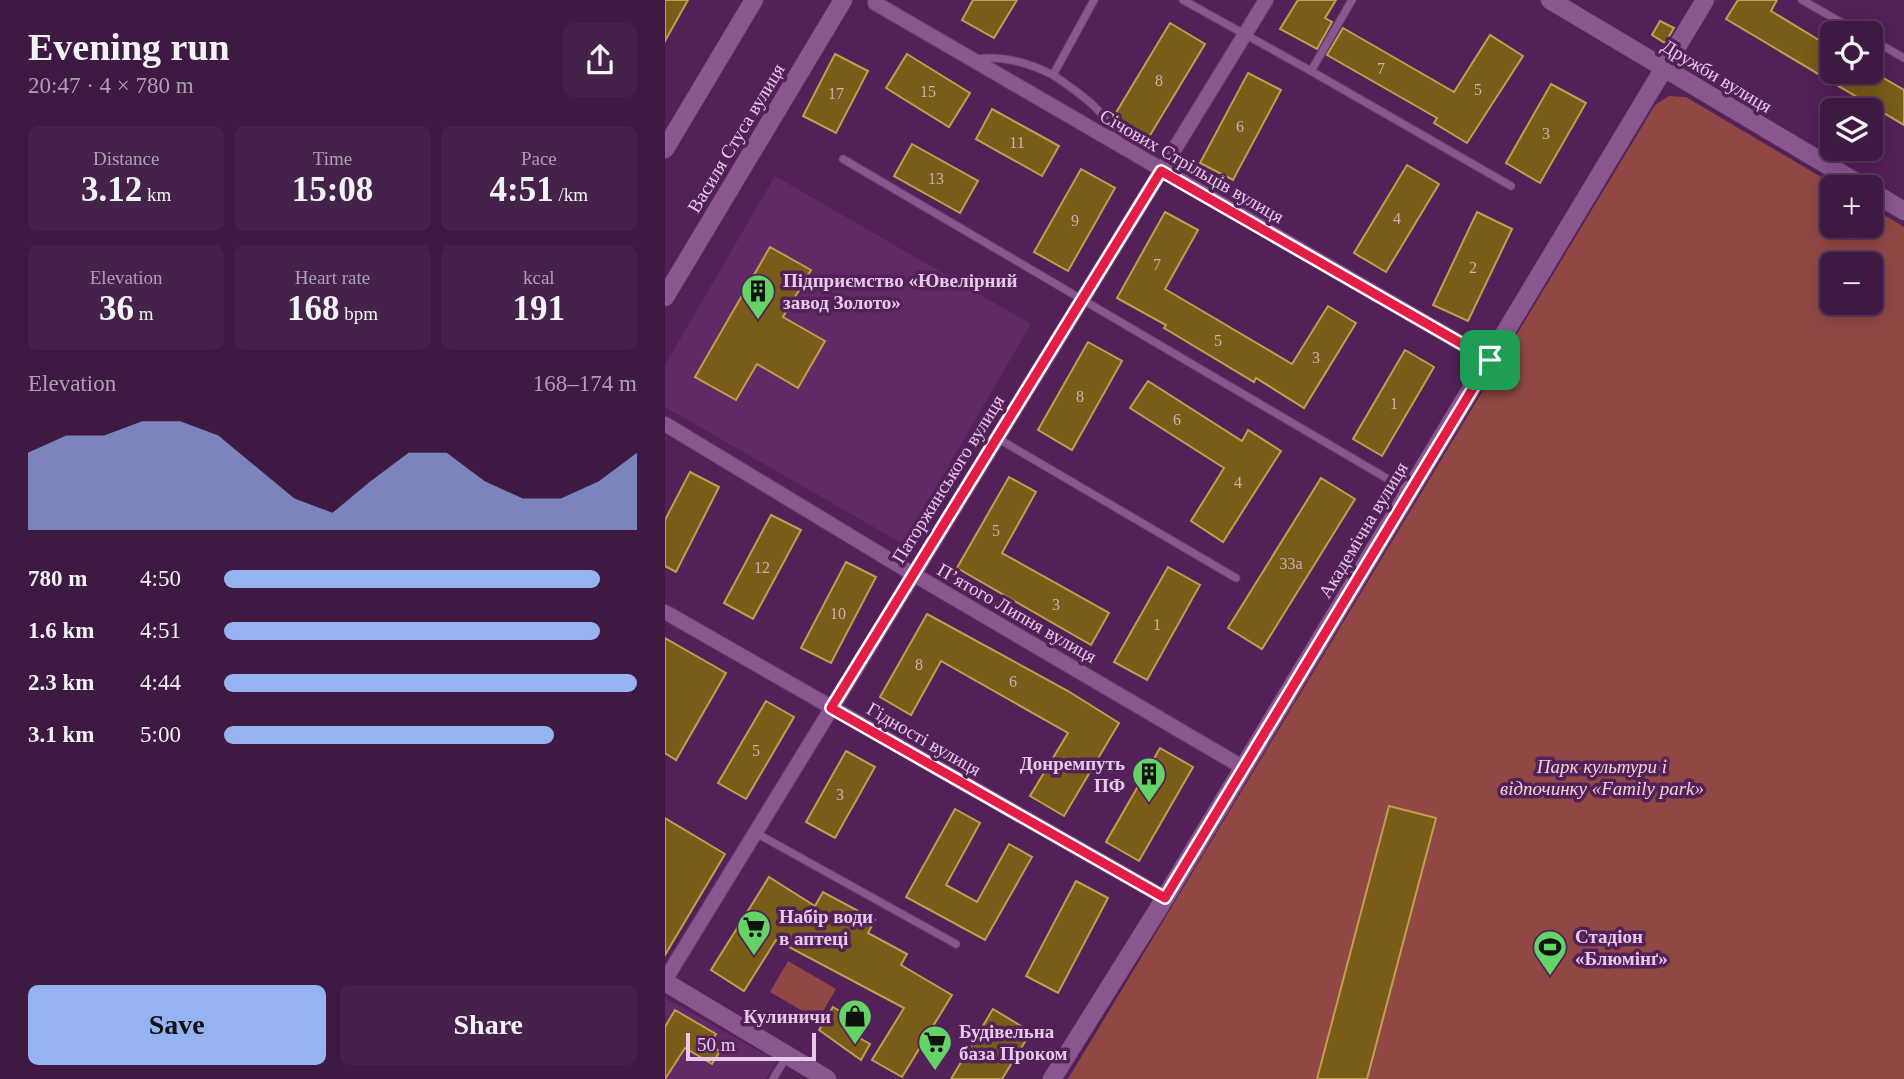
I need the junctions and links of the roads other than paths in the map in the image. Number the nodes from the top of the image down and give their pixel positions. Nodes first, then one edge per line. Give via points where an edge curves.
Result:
1 (754, 0) edge
2 (843, 0) edge
3 (1094, 0) edge
4 (1183, 0) edge
5 (1266, 0) edge
6 (1352, 0) edge
7 (1550, 0) edge
8 (1705, 0) edge
9 (1802, 0) edge
10 (875, 3) dead end
11 (1839, 21) edge
12 (1245, 34) junction
13 (1883, 46) edge
14 (1904, 58) edge
15 (972, 59) junction
16 (1665, 69) junction
17 (1311, 71) junction
18 (1053, 75) junction
19 (1122, 148) junction
20 (665, 149) edge
21 (843, 159) dead end
22 (1161, 171) junction
23 (1844, 175) edge
24 (1511, 186) dead end
25 (1883, 198) edge
26 (1904, 211) edge
27 (665, 297) edge
28 (1082, 300) junction
29 (1490, 360) junction
30 (665, 424) edge
31 (997, 438) junction
32 (1410, 492) junction
33 (913, 574) junction
34 (1236, 578) dead end
35 (665, 612) edge
36 (831, 708) junction
37 (1244, 768) junction
38 (755, 832) junction
39 (1165, 898) junction
40 (956, 944) dead end
41 (665, 981) edge
42 (787, 1055) junction
43 (773, 1079) edge
44 (827, 1079) edge
45 (1052, 1079) edge

1 - 20 street
2 - 27 street, Василя Стуса вулиця
3 - 18 lane
4 - 12 lane
5 - 12 street, Паторжинського вулиця
6 - 17 lane
7 - 16 street, Дружби вулиця
8 - 16 street, Академічна вулиця
9 - 11 lane
10 - 15 street, Січових Стрільців вулиця
12 - 17 lane
12 - 22 street, Паторжинського вулиця
13 - 14 lane
15 - 18 lane via 999,57
15 - 19 street, Січових Стрільців вулиця
16 - 23 street, Дружби вулиця
16 - 29 street, Академічна вулиця
17 - 24 lane
18 - 19 lane via 1114,127
19 - 22 street, Січових Стрільців вулиця
21 - 28 lane
22 - 28 street, Паторжинського вулиця
22 - 29 street, Січових Стрільців вулиця
25 - 26 street
28 - 31 street, Паторжинського вулиця
28 - 32 lane
29 - 32 street, Академічна вулиця
30 - 33 street, П’ятого Липня вулиця
31 - 33 street, Паторжинського вулиця
31 - 34 lane
32 - 37 street, Академічна вулиця
33 - 36 street, Паторжинського вулиця
33 - 37 street, П’ятого Липня вулиця
35 - 36 street, Гідності вулиця
36 - 38 street, Паторжинського вулиця
36 - 39 street, Гідності вулиця
37 - 39 street, Академічна вулиця
38 - 40 lane
38 - 41 street, Паторжинського вулиця
39 - 45 street, Академічна вулиця
41 - 42 street
42 - 43 lane
42 - 44 street

